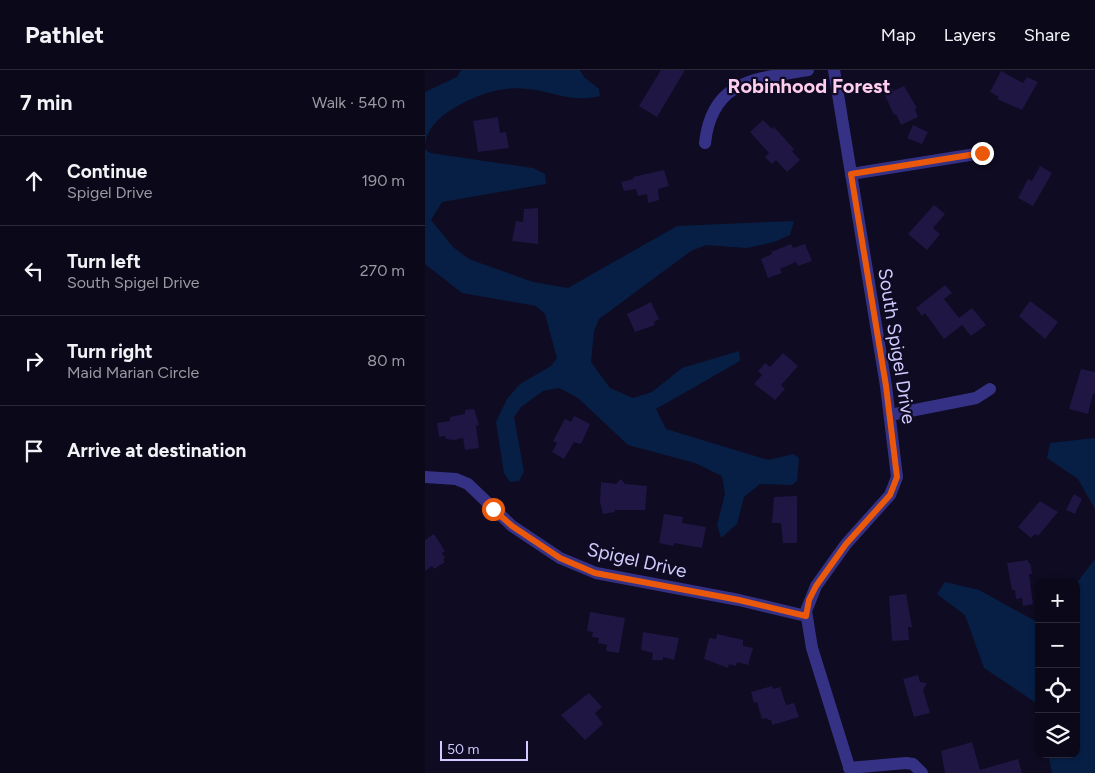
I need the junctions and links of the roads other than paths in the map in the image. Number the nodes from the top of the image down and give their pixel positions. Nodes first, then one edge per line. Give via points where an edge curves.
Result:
1 (808, 70) edge
2 (834, 70) edge
3 (705, 143) dead end
4 (982, 153) dead end
5 (851, 174) junction
6 (990, 388) dead end
7 (890, 415) junction
8 (425, 478) edge
9 (806, 616) junction
10 (850, 771) edge
11 (922, 773) edge

1 - 3 street via 744,82 733,88 717,103
2 - 5 street, South Spigel Drive
4 - 5 street
5 - 7 street, South Spigel Drive
6 - 7 street via 976,398
7 - 9 street, South Spigel Drive via 897,477 895,486 816,586
8 - 9 street, Spigel Drive via 456,479 468,484 512,526 560,558 595,573
9 - 10 street, South Spigel Drive via 811,648
10 - 11 street via 906,763 913,764

